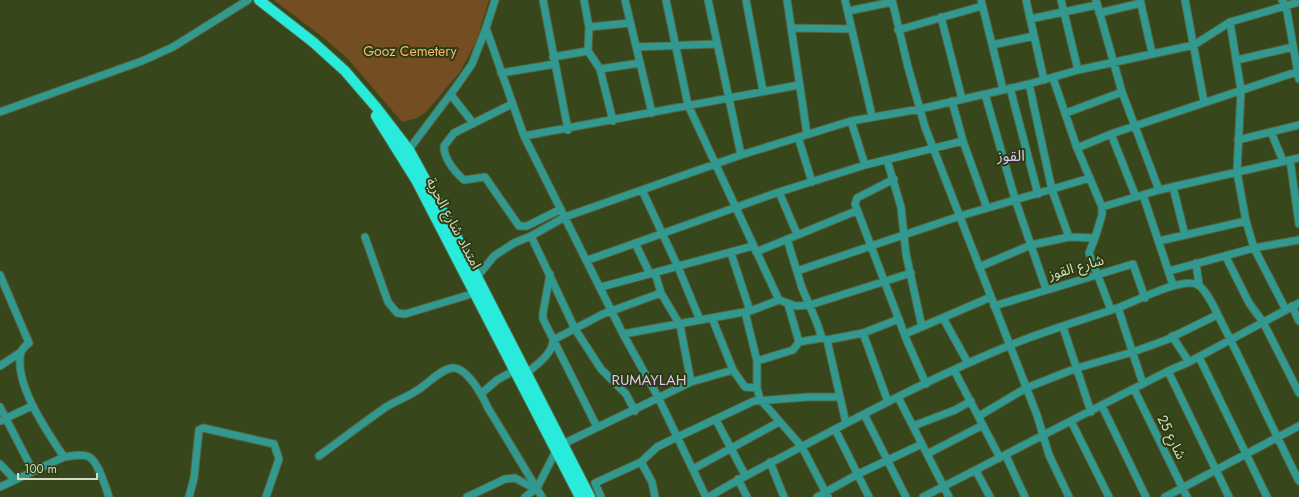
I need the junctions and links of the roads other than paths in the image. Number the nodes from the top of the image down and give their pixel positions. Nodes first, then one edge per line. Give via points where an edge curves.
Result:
1 (248, 0) edge
2 (252, 0) edge
3 (259, 0) edge
4 (495, 0) edge
5 (543, 0) edge
6 (584, 0) edge
7 (625, 0) edge
8 (666, 0) edge
9 (708, 0) edge
10 (746, 0) edge
11 (787, 0) edge
12 (845, 0) edge
13 (1026, 0) edge
14 (1061, 0) edge
15 (1185, 0) edge
16 (892, 1) edge
17 (1096, 2) edge
18 (1141, 2) edge
19 (1299, 2) edge
20 (981, 3) edge
21 (1284, 3) edge
22 (848, 11) junction
23 (1063, 12) junction
24 (1099, 13) junction
25 (941, 18) junction
26 (1030, 19) junction
27 (1230, 22) junction
28 (630, 23) junction
29 (589, 27) junction
30 (486, 28) junction
31 (792, 28) junction
32 (852, 29) junction
33 (898, 30) junction
34 (1034, 36) junction
35 (716, 44) junction
36 (676, 45) junction
37 (992, 45) junction
38 (1194, 45) junction
39 (636, 46) junction
40 (1293, 47) junction
41 (588, 51) junction
42 (1152, 53) junction
43 (554, 60) junction
44 (1237, 60) junction
45 (1113, 62) junction
46 (640, 63) junction
47 (600, 69) junction
48 (1078, 70) junction
49 (501, 73) junction
50 (1298, 74) edge
51 (1053, 78) junction
52 (1044, 80) junction
53 (1029, 84) junction
54 (799, 85) junction
55 (1006, 89) junction
56 (1241, 90) junction
57 (763, 91) junction
58 (1122, 92) junction
59 (451, 94) junction
60 (985, 94) junction
61 (727, 98) junction
62 (962, 99) junction
63 (952, 100) junction
64 (1204, 102) junction
65 (512, 104) junction
66 (688, 105) junction
67 (920, 109) junction
68 (0, 112) edge
69 (652, 113) junction
70 (1066, 113) junction
71 (872, 116) junction
72 (613, 121) junction
73 (851, 121) junction
74 (473, 124) junction
75 (1299, 125) edge
76 (1134, 126) junction
77 (568, 130) junction
78 (1271, 132) junction
79 (807, 134) junction
80 (1111, 134) junction
81 (524, 136) junction
82 (798, 137) junction
83 (1238, 140) junction
84 (963, 141) junction
85 (1077, 148) junction
86 (934, 149) junction
87 (406, 153) junction
88 (740, 155) junction
89 (1299, 158) edge
90 (887, 160) junction
91 (1286, 161) junction
92 (716, 164) junction
93 (865, 165) junction
94 (1237, 172) junction
95 (1090, 178) junction
96 (894, 179) junction
97 (812, 182) junction
98 (1173, 187) junction
99 (642, 190) junction
100 (1052, 190) junction
101 (1159, 190) junction
102 (779, 192) junction
103 (1296, 193) edge
104 (1038, 194) junction
105 (1143, 195) junction
106 (1136, 197) junction
107 (1015, 199) junction
108 (736, 206) junction
109 (1102, 207) junction
110 (987, 208) junction
111 (561, 209) junction
112 (856, 211) junction
113 (960, 216) junction
114 (565, 217) junction
115 (1246, 221) junction
116 (1299, 224) edge
117 (662, 234) junction
118 (797, 234) junction
119 (904, 235) junction
120 (1185, 235) junction
121 (531, 236) junction
122 (365, 237) dead end
123 (1069, 237) junction
124 (1095, 238) junction
125 (787, 239) junction
126 (1299, 240) edge
127 (1159, 241) junction
128 (635, 243) junction
129 (1031, 245) junction
130 (870, 246) junction
131 (1254, 248) junction
132 (754, 249) junction
133 (731, 253) junction
134 (1226, 257) junction
135 (588, 260) junction
136 (1196, 263) junction
137 (678, 267) junction
138 (978, 267) junction
139 (797, 271) junction
140 (1168, 271) junction
141 (653, 273) junction
142 (550, 274) junction
143 (911, 274) junction
144 (0, 275) edge
145 (1097, 275) junction
146 (477, 277) junction
147 (885, 280) junction
148 (2, 283) edge
149 (1173, 285) junction
150 (1199, 285) junction
151 (601, 287) junction
152 (1046, 289) junction
153 (475, 293) junction
154 (661, 293) junction
155 (991, 297) junction
156 (1145, 298) junction
157 (779, 300) junction
158 (1299, 303) edge
159 (788, 304) junction
160 (810, 305) junction
161 (994, 306) junction
162 (1289, 308) junction
163 (1114, 309) junction
164 (612, 311) junction
165 (747, 312) junction
166 (1217, 315) junction
167 (712, 318) junction
168 (943, 318) junction
169 (899, 319) junction
170 (700, 320) junction
171 (1299, 321) edge
172 (1263, 322) junction
173 (680, 325) junction
174 (922, 327) junction
175 (1063, 327) junction
176 (575, 329) junction
177 (863, 333) junction
178 (623, 334) junction
179 (905, 334) junction
180 (1172, 336) junction
181 (824, 339) junction
182 (1230, 339) junction
183 (553, 340) junction
184 (799, 342) junction
185 (1010, 345) junction
186 (22, 352) junction
187 (1133, 352) junction
188 (1199, 357) junction
189 (757, 361) junction
190 (1189, 362) junction
191 (968, 363) junction
192 (0, 366) edge
193 (1077, 368) junction
194 (515, 370) junction
195 (733, 370) junction
196 (954, 370) junction
197 (1168, 371) junction
198 (527, 373) junction
199 (692, 382) junction
200 (926, 384) junction
201 (1143, 384) junction
202 (757, 388) junction
203 (1026, 388) junction
204 (1134, 389) junction
205 (482, 393) junction
206 (1299, 393) edge
207 (658, 397) junction
208 (839, 397) junction
209 (898, 397) junction
210 (760, 399) junction
211 (971, 401) junction
212 (888, 402) junction
213 (32, 406) junction
214 (1102, 406) junction
215 (0, 407) edge
216 (635, 411) junction
217 (1091, 412) junction
218 (864, 414) junction
219 (979, 416) junction
220 (3, 419) edge
221 (716, 420) junction
222 (1071, 421) junction
223 (779, 422) junction
224 (846, 423) junction
225 (983, 425) junction
226 (914, 426) junction
227 (1299, 426) edge
228 (598, 427) junction
229 (835, 428) junction
230 (1043, 436) junction
231 (678, 438) junction
232 (1276, 438) junction
233 (922, 444) junction
234 (560, 446) junction
235 (802, 447) junction
236 (731, 448) junction
237 (1246, 453) junction
238 (927, 454) junction
239 (319, 456) dead end
240 (64, 457) junction
241 (1003, 457) junction
242 (887, 460) junction
243 (641, 462) junction
244 (770, 462) junction
245 (0, 464) edge
246 (693, 469) junction
247 (33, 471) junction
248 (976, 471) junction
249 (1216, 471) junction
250 (858, 474) junction
251 (745, 475) junction
252 (738, 479) junction
253 (15, 480) junction
254 (1299, 481) edge
255 (590, 484) junction
256 (943, 486) junction
257 (0, 487) edge
258 (536, 488) junction
259 (1183, 489) junction
260 (826, 495) edge
261 (109, 497) edge
262 (189, 497) edge
263 (266, 497) edge
264 (467, 497) edge
265 (525, 497) edge
266 (542, 497) edge
267 (580, 497) edge
268 (590, 497) edge
269 (601, 497) edge
270 (655, 497) edge
271 (708, 497) edge
272 (748, 497) edge
273 (784, 497) edge
274 (816, 497) edge
275 (870, 497) edge
276 (906, 497) edge
277 (923, 497) edge
278 (949, 497) edge
279 (990, 497) edge
280 (1024, 497) edge
281 (1069, 497) edge
282 (1109, 497) edge
283 (1146, 497) edge
284 (1165, 497) edge
285 (1187, 497) edge
286 (1229, 497) edge
287 (1267, 497) edge

1 - 68 street via 167,50
2 - 87 main road, امتداد شارع الحرية via 342,74
3 - 87 main road via 345,71 376,107
4 - 30 street
5 - 43 street
6 - 29 street
7 - 28 street
8 - 36 street
9 - 35 street
10 - 57 street
11 - 31 street
12 - 22 street
13 - 26 street
14 - 23 street
15 - 38 street
16 - 22 street
16 - 33 street
17 - 23 street
17 - 24 street
18 - 24 street
18 - 42 street
19 - 21 street
20 - 25 street
20 - 37 street
21 - 27 street
21 - 40 street
22 - 32 street
23 - 26 street
23 - 48 street
24 - 45 street
25 - 33 street
25 - 62 street
26 - 34 street
27 - 38 street
27 - 44 street
28 - 29 street
28 - 39 street
29 - 41 street
30 - 49 street
30 - 59 street via 472,64
31 - 32 street
31 - 54 street
32 - 71 street
33 - 67 street
34 - 37 street
34 - 52 street
35 - 36 street
35 - 61 street
36 - 39 street
36 - 66 street
37 - 55 street
38 - 42 street
38 - 64 street
39 - 46 street
40 - 44 street
40 - 50 street
41 - 43 street
41 - 47 street
42 - 45 street
43 - 49 street
43 - 77 street
44 - 56 street
45 - 48 street
45 - 58 street
46 - 47 street
46 - 69 street
47 - 72 street
48 - 51 street
49 - 65 street
50 - 56 street
51 - 52 street
51 - 70 street
52 - 53 street
53 - 55 street
53 - 100 street
54 - 57 street
54 - 79 street
55 - 60 street
55 - 104 street
56 - 64 street
56 - 83 street
57 - 61 street
58 - 70 street
58 - 76 street
59 - 74 street
59 - 87 street
60 - 62 street
60 - 107 street
61 - 66 street
61 - 88 street
62 - 63 street
63 - 67 street
63 - 84 street
64 - 76 street
65 - 74 street
65 - 81 street
66 - 69 street
66 - 92 street
67 - 71 street
67 - 86 street
69 - 72 street
70 - 85 street
71 - 73 street
72 - 77 street
73 - 79 street
73 - 93 street
74 - 111 street via 454,133 444,146 446,157 455,172 464,180 485,176 519,226 527,226
75 - 78 street
76 - 80 street
76 - 101 street
77 - 81 street
78 - 83 street
78 - 91 street
79 - 82 street
80 - 85 street
80 - 106 street
81 - 111 street
82 - 88 street
82 - 97 street
83 - 94 street
84 - 86 street
84 - 110 street
85 - 95 street
86 - 90 street
86 - 113 street
87 - 146 main road, امتداد شارع الحرية
87 - 153 main road, امتداد شارع الحرية
88 - 92 street
89 - 91 street
90 - 93 street
90 - 96 street
91 - 94 street
91 - 103 street
92 - 99 street
92 - 108 street
93 - 97 street
94 - 98 street
94 - 115 street
95 - 100 street
95 - 109 street
96 - 112 street via 857,198 854,204
96 - 119 street
97 - 102 street
98 - 101 street
98 - 120 street
99 - 114 street
99 - 117 street
100 - 104 street
100 - 123 street
101 - 105 street
102 - 108 street
102 - 118 street
103 - 116 street
104 - 107 street
105 - 106 street
105 - 127 street
106 - 109 street
107 - 110 street
107 - 129 street
108 - 117 street
108 - 132 street
109 - 124 street
110 - 113 street
111 - 114 street
112 - 118 street
112 - 130 street
113 - 119 street
113 - 138 street
114 - 121 street
114 - 135 street
115 - 120 street
115 - 131 street
117 - 128 street
117 - 137 street
118 - 125 street
119 - 130 street
119 - 143 street
120 - 127 street
121 - 142 street
121 - 146 street via 494,256
122 - 153 street via 388,302 397,313 406,314
123 - 124 street
123 - 129 street
124 - 145 street via 1089,253
125 - 132 street
125 - 139 street
126 - 131 street
127 - 140 street
128 - 135 street
128 - 141 street
129 - 138 street
129 - 152 street
130 - 139 street
130 - 147 street
131 - 134 street
131 - 162 street
132 - 133 street
132 - 157 street
133 - 137 street
133 - 165 street
134 - 136 street
134 - 172 street via 1248,303
135 - 151 street
136 - 140 street
136 - 150 street
137 - 141 street
137 - 170 street
138 - 155 street
139 - 160 street
140 - 149 street
141 - 151 street
141 - 154 street
142 - 176 street
142 - 183 street via 543,313
143 - 147 street
143 - 174 street
144 - 148 street
145 - 152 street, شارع القوز
145 - 156 street, شارع القوز via 1133,264
145 - 163 street
146 - 198 main road, امتداد شارع الحرية
147 - 160 street
147 - 169 street
148 - 186 street via 29,342
149 - 150 street via 1192,282
149 - 156 street
150 - 166 street
151 - 164 street
152 - 161 street, شارع القوز
153 - 194 main road, امتداد شارع الحرية
154 - 164 street
154 - 173 street
155 - 161 street
155 - 168 street
156 - 163 street
157 - 159 street
157 - 165 street
158 - 162 street
159 - 160 street
159 - 184 street
160 - 181 street
161 - 185 street
162 - 171 street
162 - 172 street
163 - 175 street
163 - 187 street
164 - 176 street
164 - 178 street
165 - 167 street
165 - 189 street
166 - 180 street
166 - 182 street
167 - 170 street
167 - 195 street
168 - 174 street
168 - 191 street
169 - 177 street
169 - 179 street
170 - 173 street
172 - 182 street
172 - 206 street
173 - 178 street
173 - 199 street
174 - 179 street
175 - 185 street
175 - 193 street
176 - 183 street
176 - 216 street via 601,369 626,394
177 - 181 street
177 - 212 street
178 - 207 street
179 - 200 street
180 - 187 street
180 - 190 street
181 - 184 street
181 - 208 street
182 - 188 street
182 - 232 street via 1257,391
183 - 198 street via 550,351
183 - 228 street
184 - 189 street via 793,350
185 - 191 street
185 - 203 street
186 - 192 street
186 - 213 street via 22,372
187 - 193 street
187 - 201 street
188 - 190 street
188 - 237 street
189 - 202 street
190 - 197 street
191 - 196 street
193 - 203 street
193 - 217 street
194 - 205 street via 497,380
194 - 234 main road, امتداد شارع الحرية
195 - 199 street
195 - 202 street via 745,387
196 - 200 street
196 - 211 street
197 - 201 street
197 - 249 street
198 - 234 main road, امتداد شارع الحرية
199 - 207 street
200 - 209 street
201 - 204 street
202 - 210 street
203 - 219 street
203 - 230 street
204 - 214 street
204 - 259 street, شارع 25
205 - 239 street via 470,378 459,369 452,368 388,406
205 - 258 street via 488,408
207 - 216 street
207 - 231 street
208 - 210 street
208 - 224 street
209 - 212 street
209 - 226 street
210 - 221 street
210 - 223 street
211 - 219 street
211 - 226 street
212 - 218 street
213 - 220 street
213 - 240 street
214 - 217 street
214 - 283 street
215 - 220 street
216 - 228 street
217 - 222 street
218 - 224 street
218 - 242 street
219 - 225 street
220 - 247 street
221 - 231 street
221 - 236 street
222 - 230 street
222 - 282 street
223 - 235 street
223 - 236 street
224 - 229 street
225 - 238 street
225 - 241 street
226 - 233 street
227 - 232 street
228 - 234 street
229 - 235 street
229 - 250 street
230 - 241 street
230 - 281 street
231 - 243 street via 657,447
231 - 246 street
232 - 237 street
232 - 254 street
233 - 238 street
233 - 242 street
234 - 255 main road, امتداد شارع الحرية
234 - 258 street
234 - 267 main road, امتداد شارع الحرية
235 - 244 street
235 - 260 street
236 - 246 street
236 - 251 street
237 - 249 street
237 - 287 street
238 - 256 street
240 - 247 street
240 - 261 street via 82,455 92,459
241 - 248 street
241 - 280 street
242 - 250 street
242 - 276 street
243 - 255 street
243 - 270 street via 652,482
244 - 251 street
244 - 273 street
245 - 253 street
246 - 271 street
247 - 253 street
248 - 256 street
248 - 279 street
249 - 259 street
249 - 286 street
250 - 260 street
250 - 275 street
251 - 252 street
252 - 271 street
252 - 272 street
253 - 257 street
255 - 268 main road, امتداد شارع الحرية
255 - 269 street
256 - 277 street
256 - 278 street
258 - 264 street via 515,478 505,478
258 - 265 street
258 - 266 street
259 - 284 street
259 - 285 street, شارع 25
260 - 274 street
262 - 263 street via 194,478 199,430 203,428 274,444 279,459

